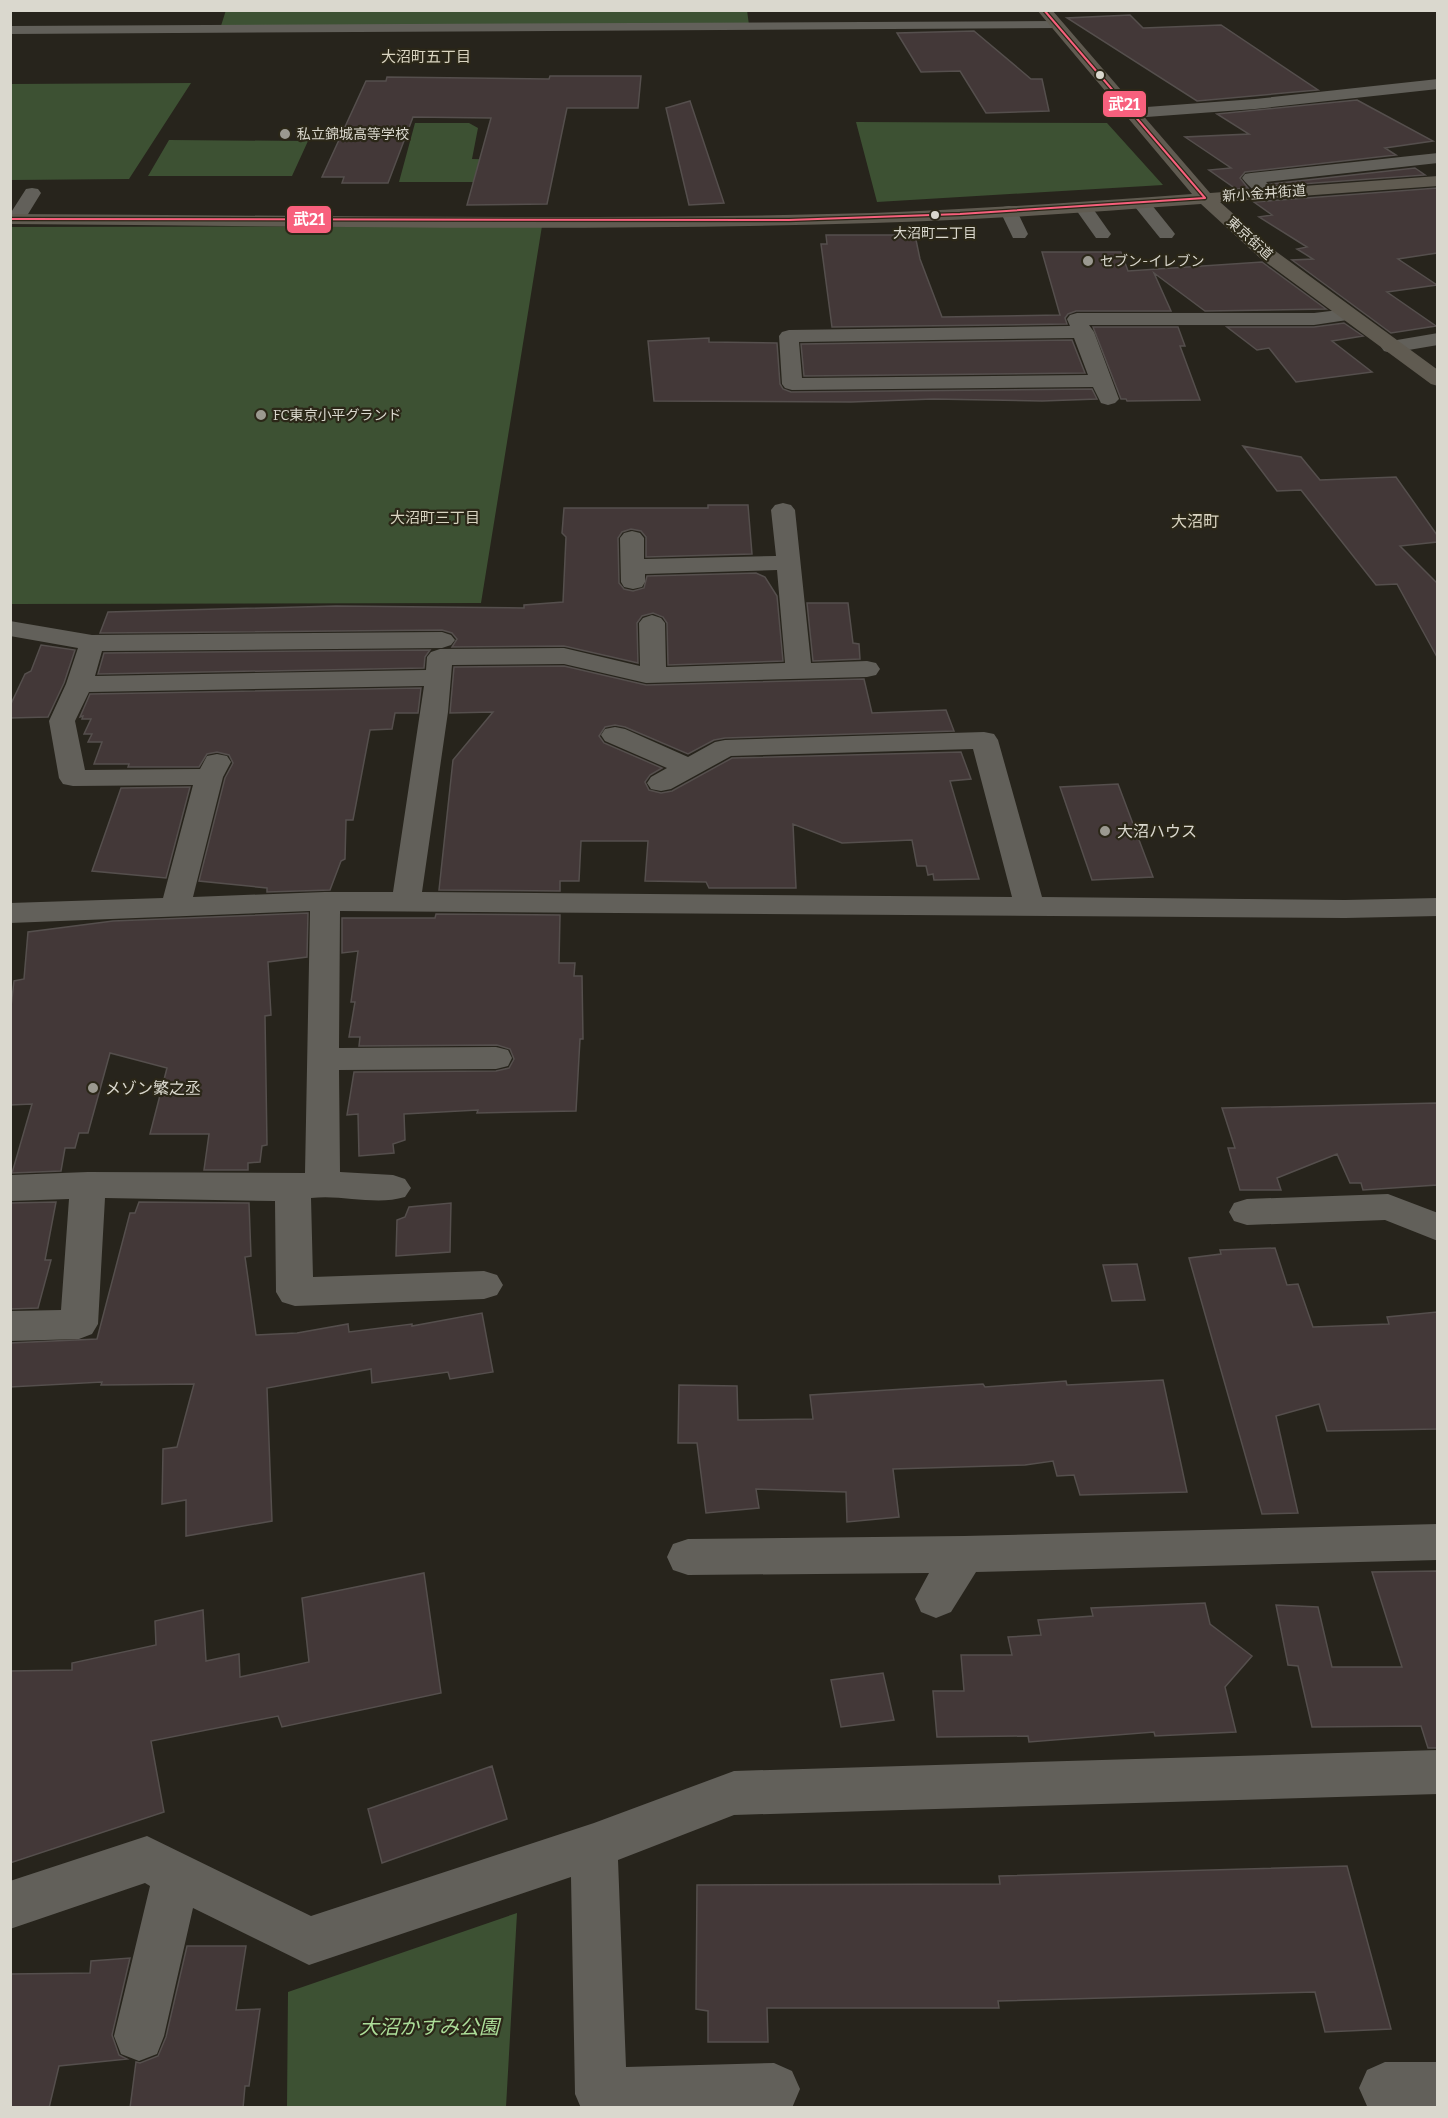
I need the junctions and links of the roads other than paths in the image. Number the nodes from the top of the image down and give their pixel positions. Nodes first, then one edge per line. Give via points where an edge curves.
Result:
1 (215, 10) edge
2 (1044, 10) edge
3 (59, 14) dead end
4 (1055, 25) junction
5 (10, 30) edge
6 (51, 30) junction
7 (208, 30) junction
8 (1437, 84) edge
9 (1133, 113) junction
10 (1437, 158) edge
11 (1437, 181) edge
12 (32, 193) dead end
13 (1269, 193) junction
14 (1205, 198) junction
15 (1141, 203) junction
16 (1083, 207) junction
17 (1009, 212) junction
18 (13, 219) edge
19 (1019, 234) dead end
20 (1102, 234) dead end
21 (1167, 234) dead end
22 (1347, 315) junction
23 (1084, 332) junction
24 (1437, 339) edge
25 (1391, 347) junction
26 (1437, 380) edge
27 (783, 510) dead end
28 (632, 538) dead end
29 (788, 563) junction
30 (652, 623) dead end
31 (10, 628) edge
32 (92, 643) junction
33 (441, 648) junction
34 (867, 669) dead end
35 (799, 671) junction
36 (653, 674) junction
37 (79, 684) junction
38 (615, 735) dead end
39 (689, 768) junction
40 (662, 783) dead end
41 (325, 901) junction
42 (406, 902) junction
43 (176, 905) junction
44 (1030, 907) junction
45 (1437, 907) edge
46 (10, 913) edge
47 (496, 1058) dead end
48 (322, 1059) junction
49 (88, 1185) junction
50 (308, 1186) junction
51 (10, 1188) edge
52 (393, 1188) dead end
53 (1247, 1212) dead end
54 (1437, 1228) edge
55 (484, 1285) dead end
56 (10, 1326) edge
57 (1437, 1542) edge
58 (964, 1554) junction
59 (688, 1557) dead end
60 (936, 1599) dead end
61 (1436, 1777) edge
62 (594, 1846) junction
63 (177, 1875) junction
64 (10, 1905) edge
65 (139, 2036) dead end
66 (1385, 2088) dead end
67 (1437, 2088) edge
68 (774, 2089) dead end

1 - 7 street
2 - 4 main road, 東京街道
3 - 6 street
4 - 7 street
4 - 9 main road, 東京街道
5 - 6 street
6 - 7 street
8 - 9 street
9 - 14 main road, 東京街道
10 - 13 street via 1251,178
11 - 13 main road, 新小金井街道
12 - 18 street
13 - 14 main road, 新小金井街道
14 - 15 main road, 新小金井街道
14 - 22 main road, 東京街道 via 1267,254
15 - 16 main road, 新小金井街道
15 - 21 street
16 - 17 main road, 新小金井街道
16 - 20 street
17 - 18 main road, 新小金井街道 via 789,220
17 - 19 street
22 - 23 street via 1314,319 1077,319
22 - 25 main road, 東京街道
23 - 23 street via 789,336 792,384 1104,390
24 - 25 street
25 - 26 main road, 東京街道
27 - 29 street
28 - 29 street via 633,574
29 - 35 street
30 - 36 street
31 - 32 street
32 - 33 street
32 - 37 street
33 - 36 street via 564,656
33 - 37 street
33 - 42 street
34 - 35 street
35 - 36 street
37 - 43 street via 62,721 73,778 213,770
38 - 39 street
39 - 40 street
39 - 44 street via 725,747 984,740
41 - 42 street
41 - 43 street
41 - 48 street
42 - 44 street
43 - 46 street
44 - 45 street
47 - 48 street
48 - 50 street
49 - 50 street
49 - 51 street
49 - 56 street via 79,1324
50 - 52 street
50 - 55 street via 295,1292
53 - 54 street via 1388,1207
57 - 58 street
58 - 59 street
58 - 60 street
61 - 62 street via 734,1793
62 - 63 street via 309,1941
62 - 68 street via 601,2094
63 - 64 street via 147,1858
63 - 65 street
66 - 67 street

